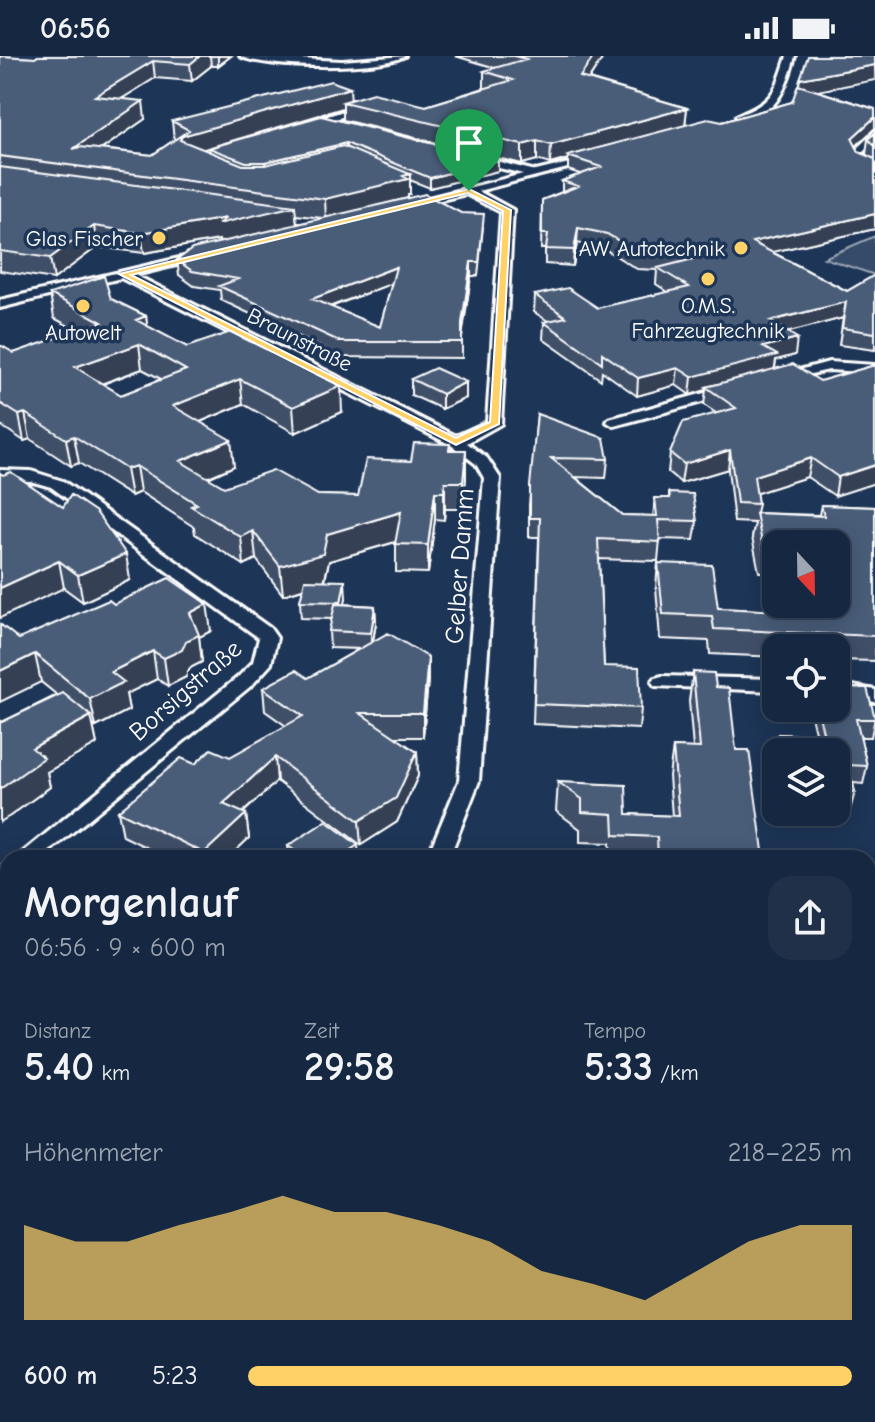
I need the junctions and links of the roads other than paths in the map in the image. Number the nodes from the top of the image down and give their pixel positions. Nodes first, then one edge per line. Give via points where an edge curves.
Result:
1 (244, 56) edge
2 (401, 56) edge
3 (791, 56) edge
4 (369, 106) edge
5 (320, 120) junction
6 (730, 121) edge
7 (351, 128) edge
8 (291, 129) edge
9 (875, 134) edge
10 (460, 155) edge
11 (612, 155) edge
12 (875, 169) edge
13 (537, 174) junction
14 (411, 187) edge
15 (469, 191) junction
16 (437, 198) junction
17 (392, 209) edge
18 (255, 213) edge
19 (347, 220) edge
20 (331, 223) junction
21 (302, 231) edge
22 (213, 252) edge
23 (123, 274) junction
24 (0, 304) edge
25 (875, 369) edge
26 (771, 379) edge
27 (743, 387) edge
28 (614, 422) dead end
29 (456, 442) junction
30 (0, 475) edge
31 (662, 682) dead end
32 (762, 685) edge
33 (850, 692) edge
34 (875, 696) edge
35 (37, 850) edge
36 (441, 850) edge

1 - 2 street via 336,64
3 - 6 street via 777,100 766,110
4 - 5 street
5 - 7 street
5 - 8 street
9 - 12 street via 857,153
10 - 13 street
11 - 13 street
13 - 15 street
14 - 16 street
15 - 16 street
15 - 29 street via 507,210 494,424
16 - 17 street
18 - 20 street
19 - 20 street
20 - 21 street
22 - 23 street
23 - 24 street
23 - 29 street, Braunstraße
25 - 26 street via 829,366
27 - 28 street
29 - 36 street, Gelber Damm via 482,461 492,478 469,781
30 - 35 street, Borsigstraße via 57,484 268,638 262,664 245,681
31 - 32 street
33 - 34 street

